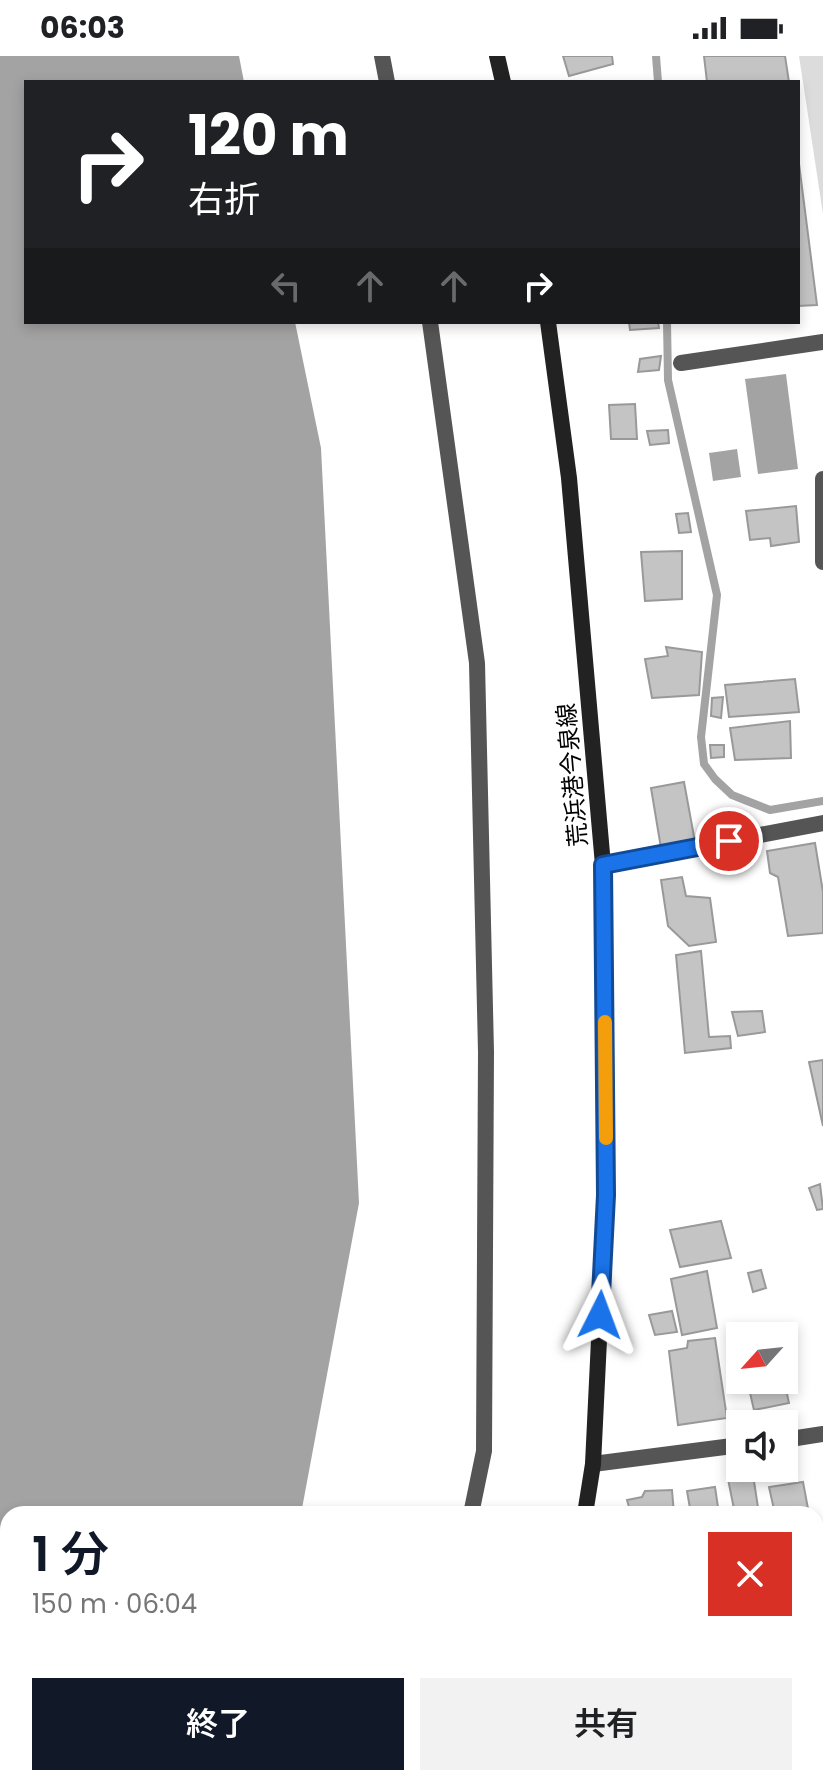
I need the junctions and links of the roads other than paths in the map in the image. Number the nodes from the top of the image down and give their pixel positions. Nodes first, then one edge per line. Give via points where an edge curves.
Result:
1 (382, 56) edge
2 (497, 56) edge
3 (387, 80) edge
4 (503, 80) edge
5 (430, 324) edge
6 (548, 324) edge
7 (823, 342) edge
8 (681, 363) dead end
9 (823, 479) edge
10 (823, 562) edge
11 (823, 823) edge
12 (603, 865) junction
13 (823, 1434) edge
14 (798, 1438) edge
15 (726, 1447) edge
16 (593, 1464) junction
17 (473, 1506) edge
18 (586, 1506) edge

1 - 3 street
2 - 4 main road
5 - 17 street via 477,663 486,1052 484,1451
6 - 12 main road, 荒浜港今泉線 via 569,478
7 - 8 street
9 - 10 street
11 - 12 street
12 - 16 main road, 荒浜港今泉線 via 606,1195
13 - 14 street
15 - 16 street
16 - 18 main road, 荒浜港今泉線

